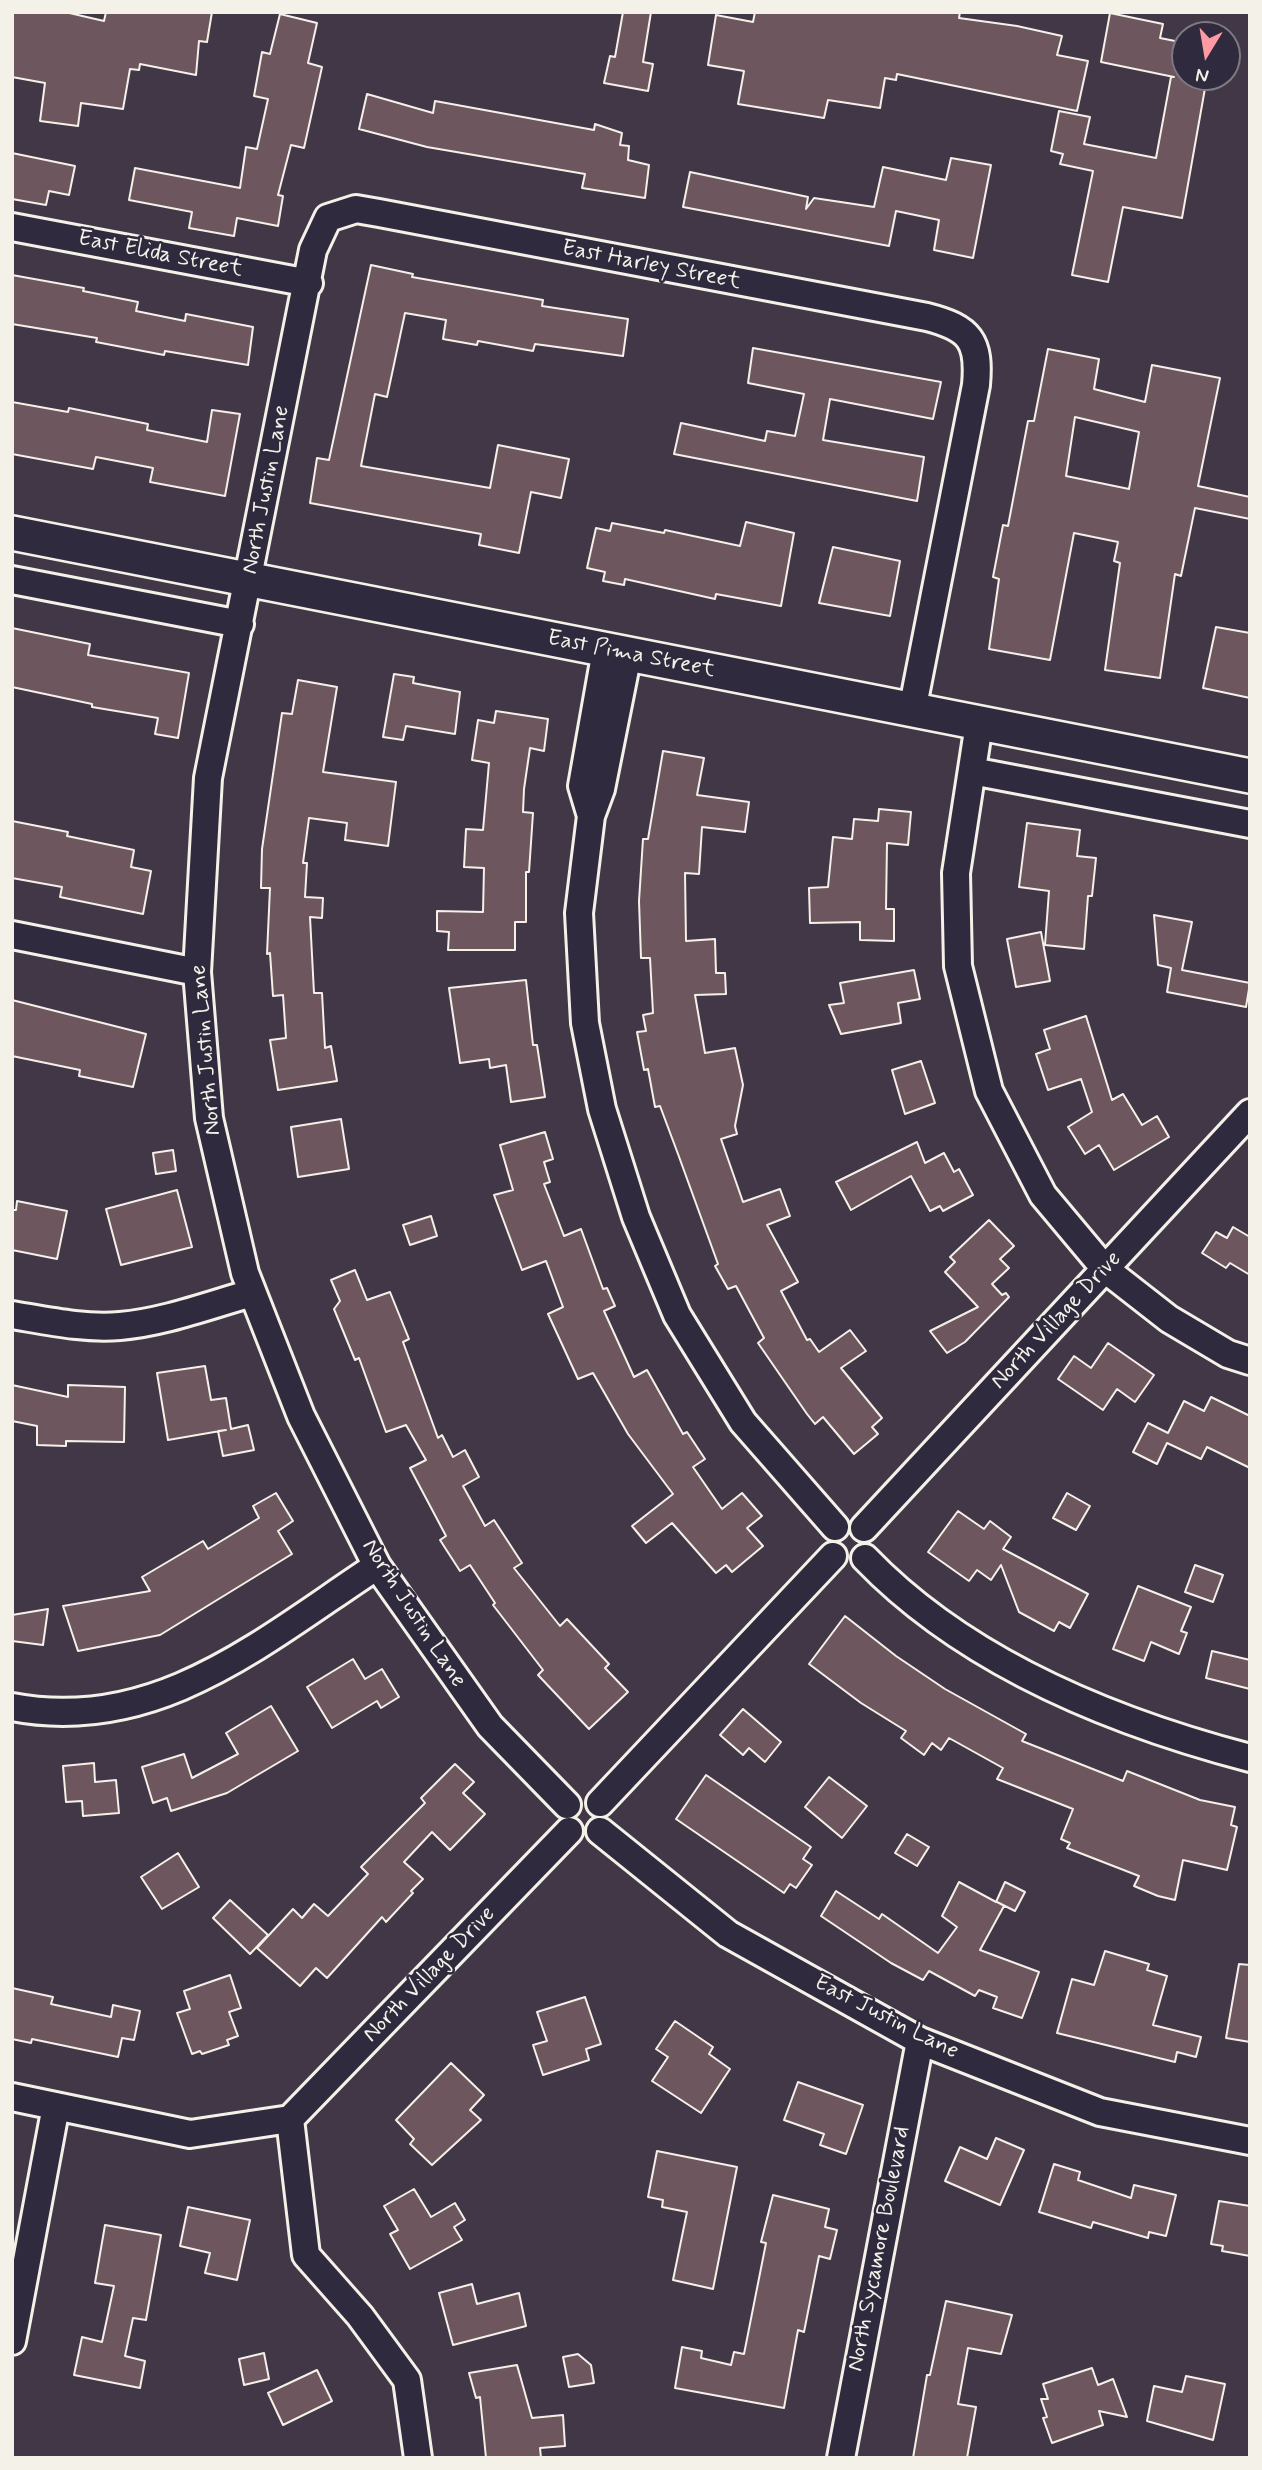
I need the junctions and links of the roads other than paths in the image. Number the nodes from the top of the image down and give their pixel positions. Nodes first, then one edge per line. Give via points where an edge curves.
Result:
1 (336, 214) joint
2 (12, 227) edge
3 (309, 284) junction
4 (12, 533) edge
5 (12, 580) edge
6 (249, 581) junction
7 (240, 624) junction
8 (617, 652) junction
9 (912, 711) junction
10 (979, 724) junction
11 (972, 771) junction
12 (1250, 776) edge
13 (1250, 824) edge
14 (12, 935) edge
15 (197, 972) junction
16 (1250, 1113) edge
17 (1105, 1269) junction
18 (252, 1293) junction
19 (12, 1315) edge
20 (1250, 1361) edge
21 (835, 1527) junction
22 (864, 1528) junction
23 (833, 1556) junction
24 (865, 1558) junction
25 (377, 1566) junction
26 (12, 1707) edge
27 (1250, 1758) edge
28 (600, 1803) junction
29 (568, 1818) junction
30 (600, 1831) junction
31 (920, 2041) junction
32 (12, 2097) edge
33 (56, 2106) junction
34 (290, 2119) junction
35 (1250, 2141) edge
36 (12, 2341) edge
37 (418, 2458) edge
38 (841, 2458) edge

1 - 3 street, North Justin Lane via 320,230
1 - 9 street, East Harley Street via 356,209 379,213 927,317 965,333 976,350 976,385
2 - 3 street, East Elida Street
3 - 6 street, North Justin Lane
4 - 6 street, East Pima Street
5 - 7 street
6 - 7 street, North Justin Lane
6 - 8 street, East Pima Street
7 - 15 street, North Justin Lane via 208,778
8 - 9 street, East Pima Street
8 - 21 street via 601,789 591,816 579,914 585,1023 603,1109 636,1217 677,1315 743,1422
9 - 10 street, East Pima Street
10 - 11 street
10 - 12 street, East Pima Street
11 - 13 street
11 - 17 street via 956,873 958,966 989,1091 1043,1195
14 - 15 street
15 - 18 street, North Justin Lane via 209,1118
16 - 17 street, North Village Drive
17 - 20 street via 1169,1319 1228,1354
17 - 22 street, North Village Drive
18 - 19 street via 120,1326 74,1325
18 - 25 street, North Justin Lane via 301,1416
21 - 22 street via 850,1522
21 - 23 street via 828,1543
22 - 24 street via 870,1545
23 - 24 street via 852,1564
23 - 28 street
24 - 27 street via 934,1619 1044,1684 1155,1729
25 - 26 street via 247,1652 151,1700 74,1711
25 - 29 street, North Justin Lane via 490,1726
28 - 29 street via 585,1796
28 - 30 street via 606,1819
29 - 30 street via 581,1837
29 - 34 street, North Village Drive
30 - 31 street, East Justin Lane via 728,1934
31 - 35 street, East Justin Lane via 1100,2112
31 - 38 street, North Sycamore Boulevard
32 - 33 street
33 - 34 street via 190,2134
33 - 36 street
34 - 37 street via 306,2255 360,2316 407,2380

